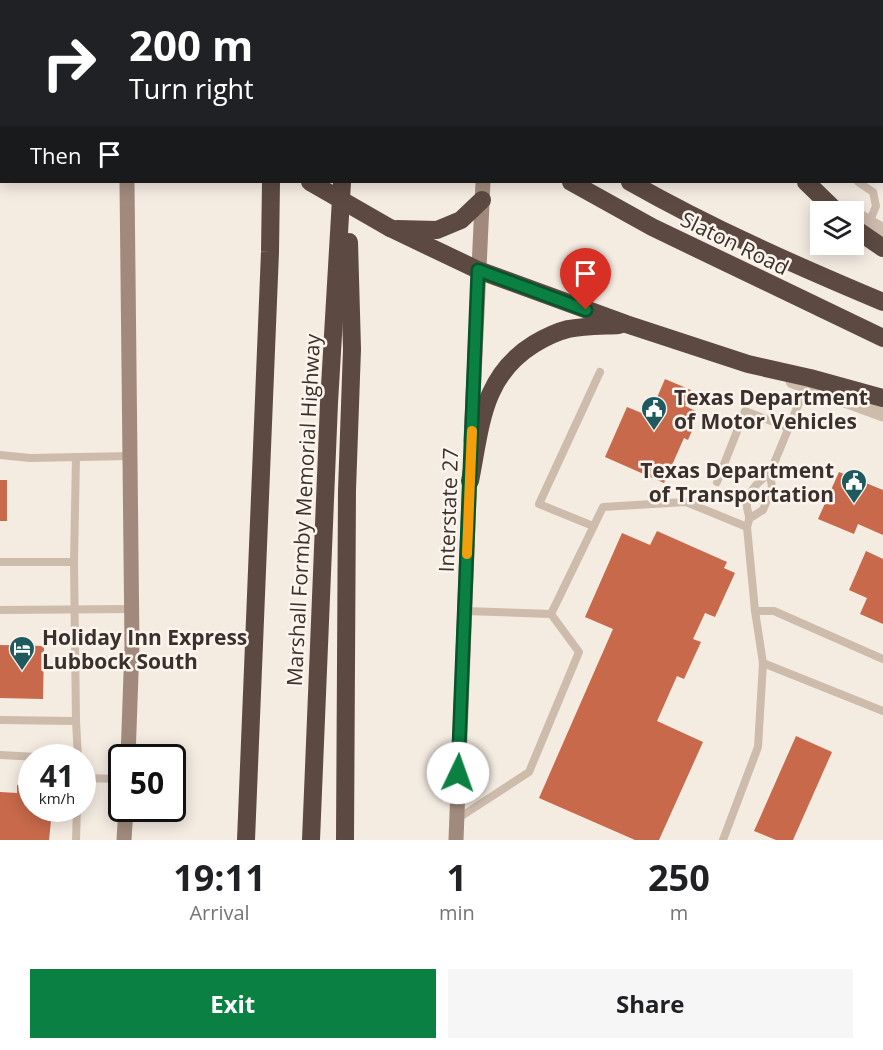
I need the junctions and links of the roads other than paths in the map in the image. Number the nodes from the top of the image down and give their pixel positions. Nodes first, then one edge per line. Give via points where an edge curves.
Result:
1 (127, 183) edge
2 (271, 183) edge
3 (312, 183) edge
4 (342, 183) edge
5 (348, 183) edge
6 (483, 183) edge
7 (573, 183) edge
8 (632, 183) edge
9 (807, 183) edge
10 (860, 183) edge
11 (821, 196) junction
12 (883, 199) edge
13 (482, 200) junction
14 (826, 201) edge
15 (830, 201) edge
16 (876, 206) junction
17 (869, 227) edge
18 (390, 228) junction
19 (883, 248) edge
20 (478, 270) junction
21 (883, 302) edge
22 (626, 324) junction
23 (883, 338) edge
24 (748, 364) junction
25 (600, 372) dead end
26 (806, 386) junction
27 (883, 398) edge
28 (883, 414) edge
29 (789, 428) junction
30 (0, 455) edge
31 (130, 456) junction
32 (76, 457) junction
33 (770, 473) junction
34 (470, 481) junction
35 (717, 482) dead end
36 (748, 523) junction
37 (593, 526) junction
38 (0, 562) edge
39 (74, 562) junction
40 (132, 609) junction
41 (0, 610) edge
42 (74, 611) junction
43 (465, 611) junction
44 (755, 611) junction
45 (551, 614) junction
46 (883, 659) edge
47 (763, 663) junction
48 (883, 711) edge
49 (0, 720) edge
50 (76, 721) junction
51 (77, 744) edge
52 (128, 744) edge
53 (0, 755) edge
54 (18, 756) edge
55 (456, 819) junction
56 (77, 822) edge
57 (125, 822) edge
58 (76, 840) edge
59 (124, 840) edge
60 (246, 840) edge
61 (311, 840) edge
62 (345, 840) edge
63 (456, 840) edge
64 (723, 840) edge

1 - 31 main road
2 - 60 highway, Marshall Formby Memorial Highway
3 - 18 highway, bridge
4 - 61 highway, Marshall Formby Memorial Highway
5 - 62 highway via 352,349
6 - 13 main road, Interstate 27
7 - 23 highway, Slaton Road via 652,227
8 - 21 highway, Slaton Road via 736,237
9 - 11 highway
10 - 16 lane via 873,192
11 - 14 highway
11 - 15 street
12 - 16 lane
13 - 18 highway via 461,220 437,230
13 - 20 main road, Interstate 27
16 - 17 lane
17 - 19 highway
18 - 20 highway
20 - 22 highway
20 - 34 main road, Interstate 27
22 - 24 highway
22 - 34 highway via 567,330 543,339 505,368 484,411
24 - 26 street
24 - 27 highway
25 - 37 lane via 539,504
26 - 28 street
26 - 29 lane
29 - 33 lane
29 - 35 lane via 745,411
30 - 32 lane
31 - 32 lane
31 - 40 main road
32 - 39 lane
33 - 36 lane via 772,488 763,510
33 - 36 lane via 757,482 747,504
34 - 43 main road, Interstate 27
36 - 37 lane via 687,502 603,507
36 - 44 lane
37 - 45 lane
38 - 39 lane
39 - 42 lane
40 - 42 lane
40 - 52 main road
41 - 42 lane
42 - 50 lane
43 - 45 lane
43 - 55 main road, Interstate 27
44 - 46 lane via 774,611
44 - 47 lane
45 - 55 lane via 579,652 529,772
47 - 48 lane
47 - 64 lane via 758,747
49 - 50 lane
50 - 51 lane
53 - 54 lane
55 - 63 main road, Interstate 27
56 - 58 lane
57 - 59 main road

